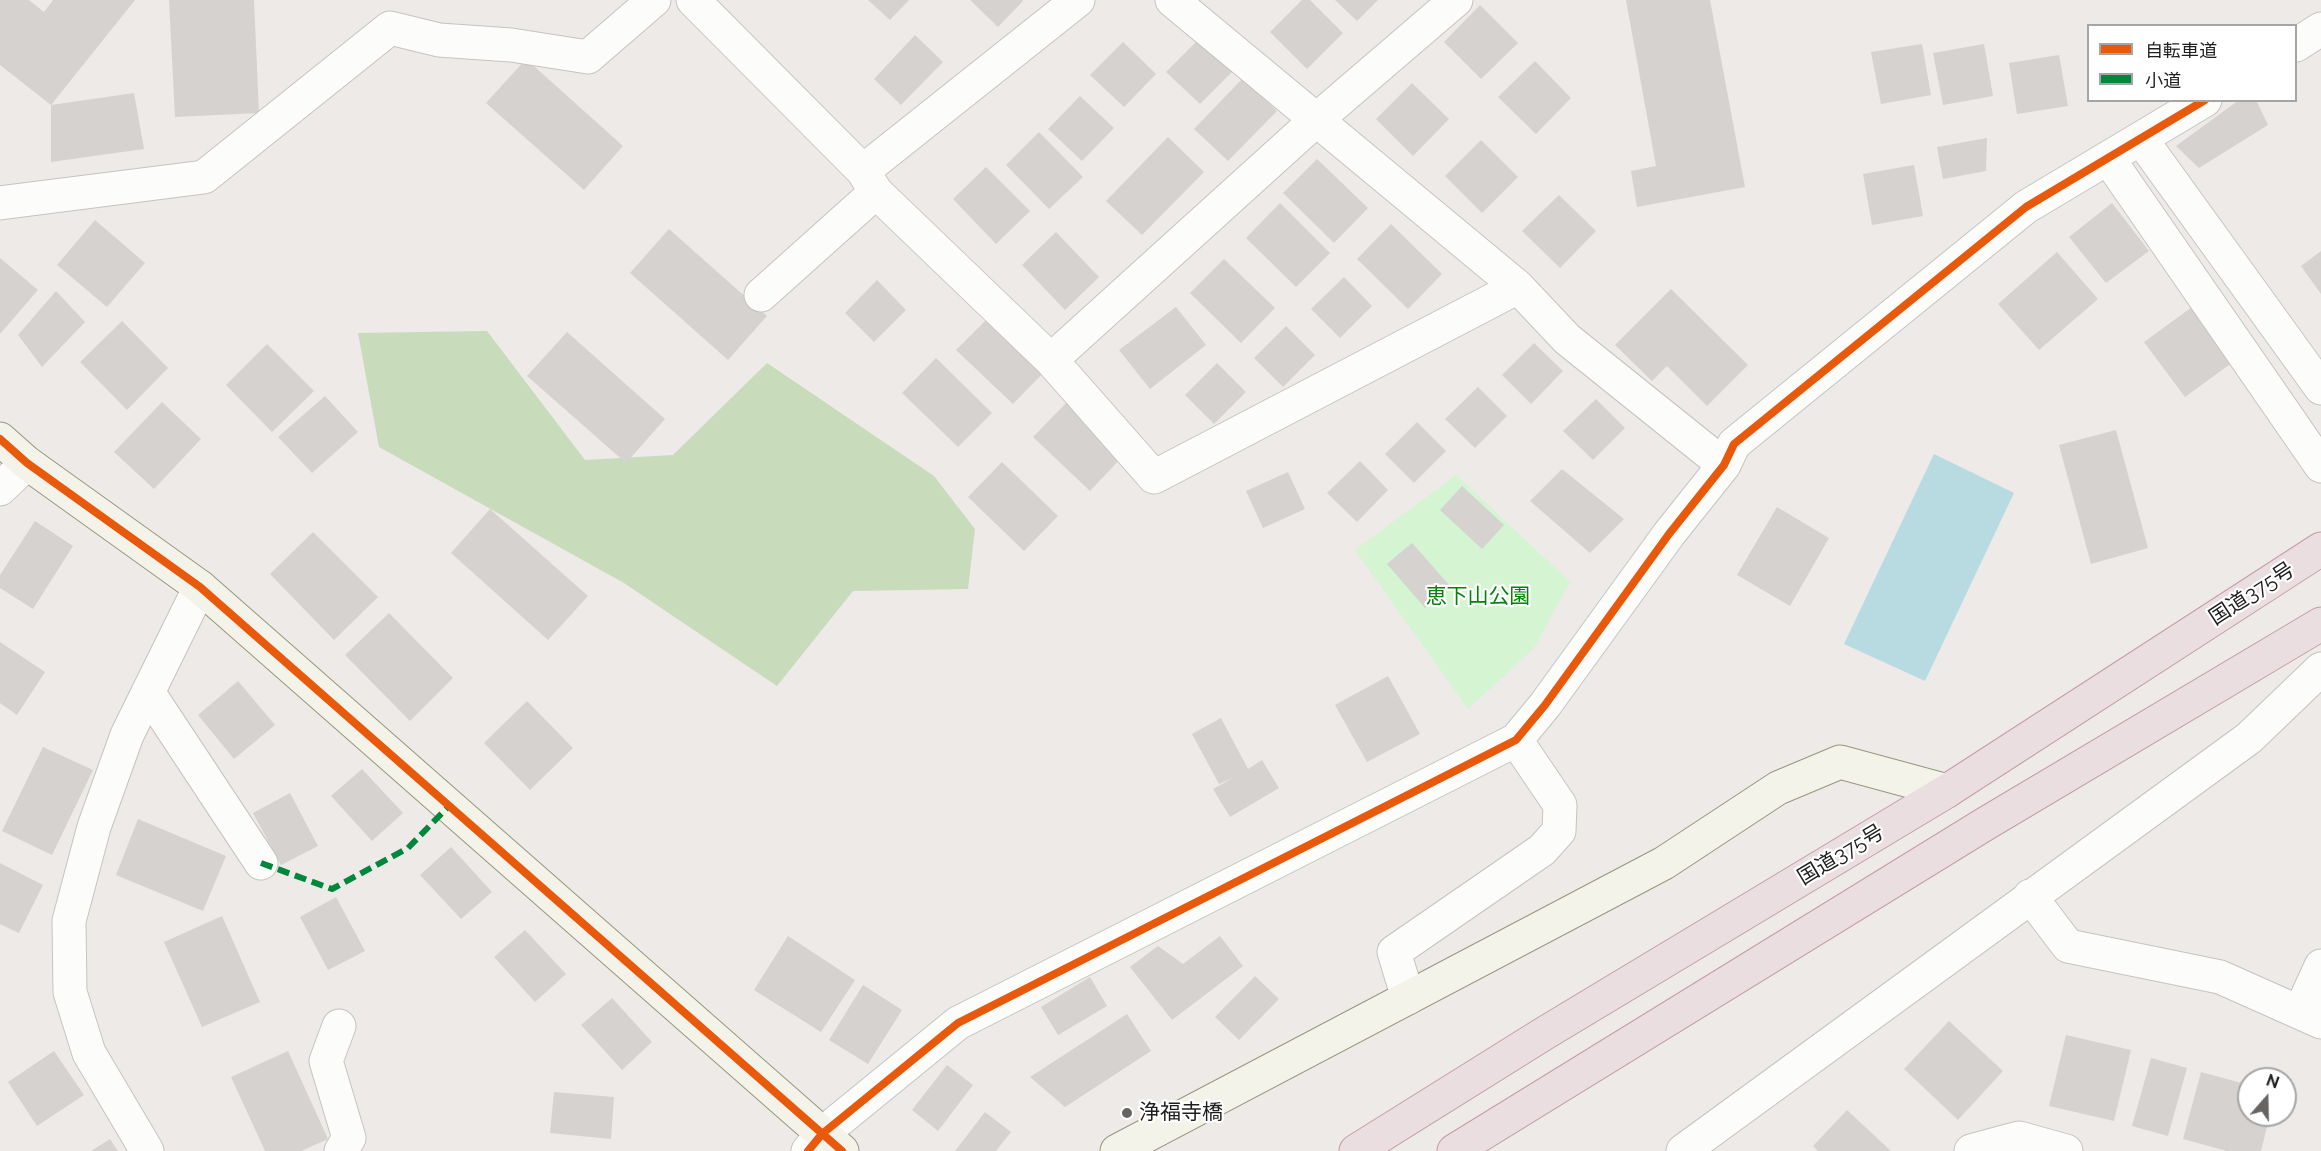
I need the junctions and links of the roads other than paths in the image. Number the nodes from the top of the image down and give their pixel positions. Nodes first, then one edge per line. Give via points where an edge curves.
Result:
1 (654, 0) edge
2 (693, 0) edge
3 (1078, 0) edge
4 (1172, 0) edge
5 (1456, 0) edge
6 (2321, 29) edge
7 (2297, 44) edge
8 (2202, 102) edge
9 (1315, 121) junction
10 (2141, 139) junction
11 (2108, 158) junction
12 (870, 181) junction
13 (0, 203) edge
14 (1518, 287) junction
15 (761, 295) dead end
16 (1051, 360) junction
17 (2321, 387) edge
18 (0, 440) edge
19 (27, 463) junction
20 (1724, 465) junction
21 (2321, 466) edge
22 (0, 489) edge
23 (2321, 549) edge
24 (200, 587) junction
25 (2321, 624) edge
26 (2321, 669) edge
27 (148, 692) junction
28 (1516, 740) junction
29 (1947, 791) junction
30 (261, 864) dead end
31 (2030, 896) junction
32 (2321, 966) edge
33 (1408, 998) junction
34 (2310, 1017) edge
35 (339, 1026) dead end
36 (824, 1145) edge
37 (147, 1151) edge
38 (341, 1151) edge
39 (1117, 1151) edge
40 (1356, 1151) edge
41 (1454, 1151) edge
42 (1683, 1151) edge
43 (1971, 1151) edge
44 (2066, 1151) edge

1 - 13 street via 588,57 511,45 439,40 390,28 204,177
2 - 12 street
3 - 12 street
4 - 9 street
5 - 9 street
6 - 7 street
8 - 10 street
9 - 14 street
9 - 16 street
10 - 11 street
10 - 17 street
11 - 20 street via 2026,207 1734,444
11 - 21 street
12 - 15 street
12 - 16 street
14 - 16 street via 1154,477
14 - 20 street via 1568,339
18 - 19 street
19 - 22 street
19 - 24 street
20 - 28 street
23 - 29 highway, 国道375号
24 - 27 street
24 - 36 street
25 - 41 highway via 1984,824
26 - 31 street via 2249,738
27 - 30 street
27 - 37 street via 127,735 94,826 69,921 70,992 89,1053
28 - 33 street via 1560,805 1559,831 1542,850 1394,952
28 - 36 street via 958,1023
29 - 33 street via 1840,762 1778,788 1664,863
29 - 40 highway, 国道375号
31 - 34 street via 2068,946 2220,977
31 - 42 street
32 - 34 street
33 - 39 street
35 - 38 street via 326,1061 349,1138
43 - 44 street via 2019,1138

